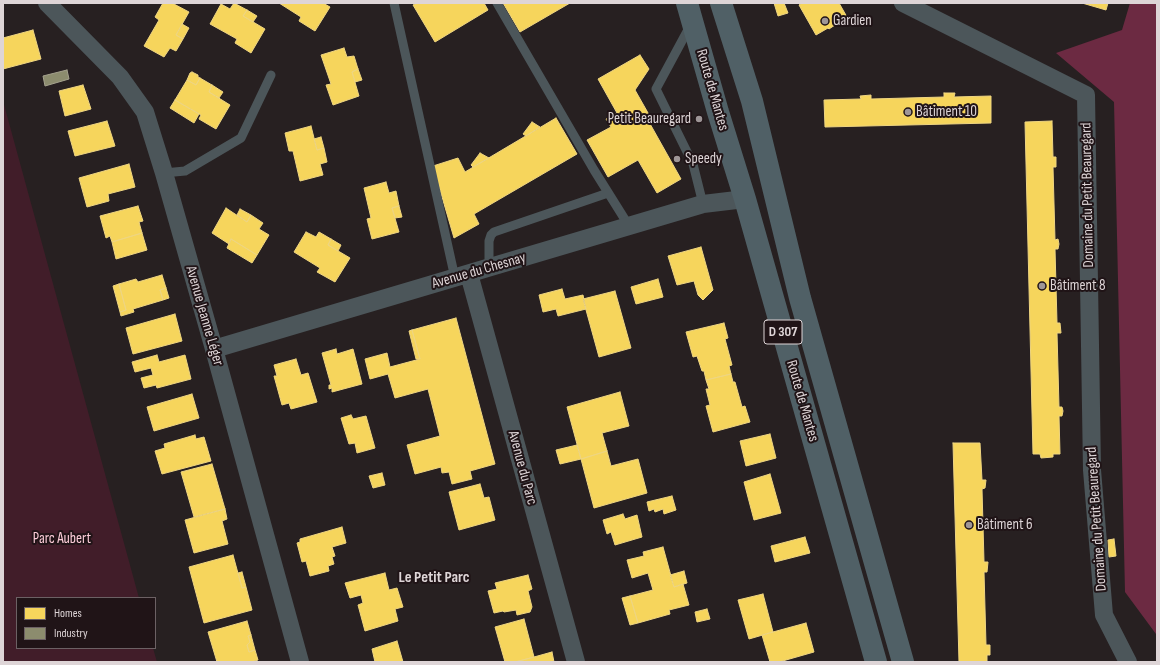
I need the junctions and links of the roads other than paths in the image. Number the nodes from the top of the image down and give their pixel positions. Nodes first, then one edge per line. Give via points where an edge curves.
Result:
1 (48, 3) edge
2 (394, 3) edge
3 (497, 3) edge
4 (721, 3) edge
5 (903, 3) edge
6 (690, 12) edge
7 (271, 75) dead end
8 (164, 173) junction
9 (608, 193) junction
10 (745, 199) junction
11 (703, 204) junction
12 (629, 226) junction
13 (489, 268) junction
14 (462, 276) junction
15 (214, 349) junction
16 (300, 662) edge
17 (576, 662) edge
18 (876, 662) edge
19 (903, 662) edge
20 (1128, 662) edge

1 - 8 street, Avenue Jeanne Léger via 120,77 145,112
2 - 14 lane
3 - 9 lane
4 - 19 main road, Route de Mantes / D 307 via 752,101 800,298
5 - 20 street, Domaine du Petit Beauregard via 1086,95 1092,470 1104,615
6 - 10 main road, Route de Mantes / D 307
6 - 11 lane via 656,89 693,164
7 - 8 lane via 241,138 185,171
8 - 15 street, Avenue Jeanne Léger
9 - 12 lane
9 - 13 lane via 494,232 489,241
10 - 11 street, Avenue du Chesnay
10 - 18 main road, Route de Mantes / D 307
11 - 12 street, Avenue du Chesnay
12 - 13 street, Avenue du Chesnay
13 - 14 street, Avenue du Chesnay
14 - 15 street, Avenue du Chesnay
14 - 17 street, Avenue du Parc
15 - 16 street, Avenue Jeanne Léger

